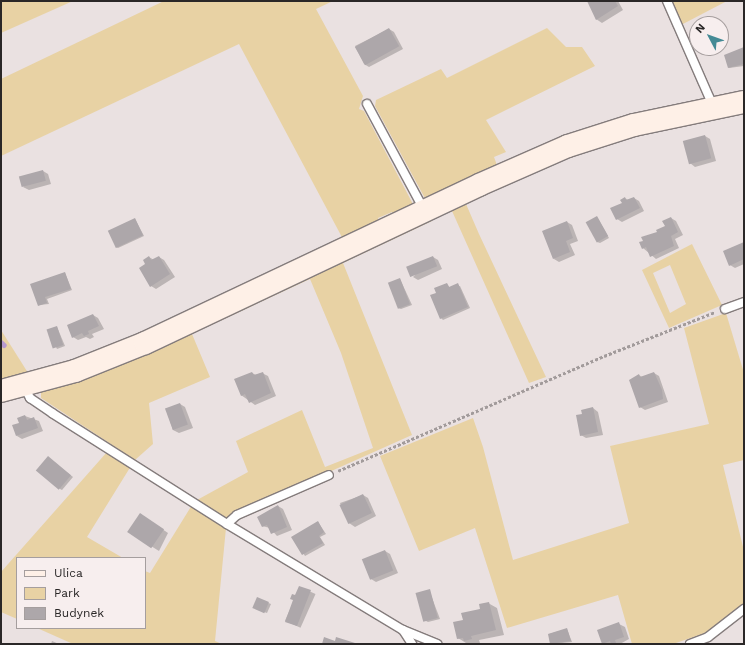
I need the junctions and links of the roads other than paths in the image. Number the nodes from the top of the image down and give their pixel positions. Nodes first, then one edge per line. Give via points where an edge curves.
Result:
1 (667, 1) edge
2 (744, 102) edge
3 (367, 104) dead end
4 (715, 109) junction
5 (425, 211) junction
6 (744, 302) edge
7 (725, 309) road end
8 (23, 387) junction
9 (1, 391) edge
10 (329, 475) road end
11 (227, 524) junction
12 (744, 610) edge
13 (403, 630) junction
14 (412, 644) edge
15 (438, 644) edge
16 (690, 644) edge

1 - 4 lane
2 - 4 street
3 - 5 lane
4 - 5 street via 634,125 568,146
5 - 8 street via 145,343 75,371
6 - 7 lane
8 - 9 street
8 - 11 lane via 30,398 52,413
10 - 11 lane via 237,515
11 - 13 lane
12 - 16 lane via 708,637
13 - 14 lane
13 - 15 lane

